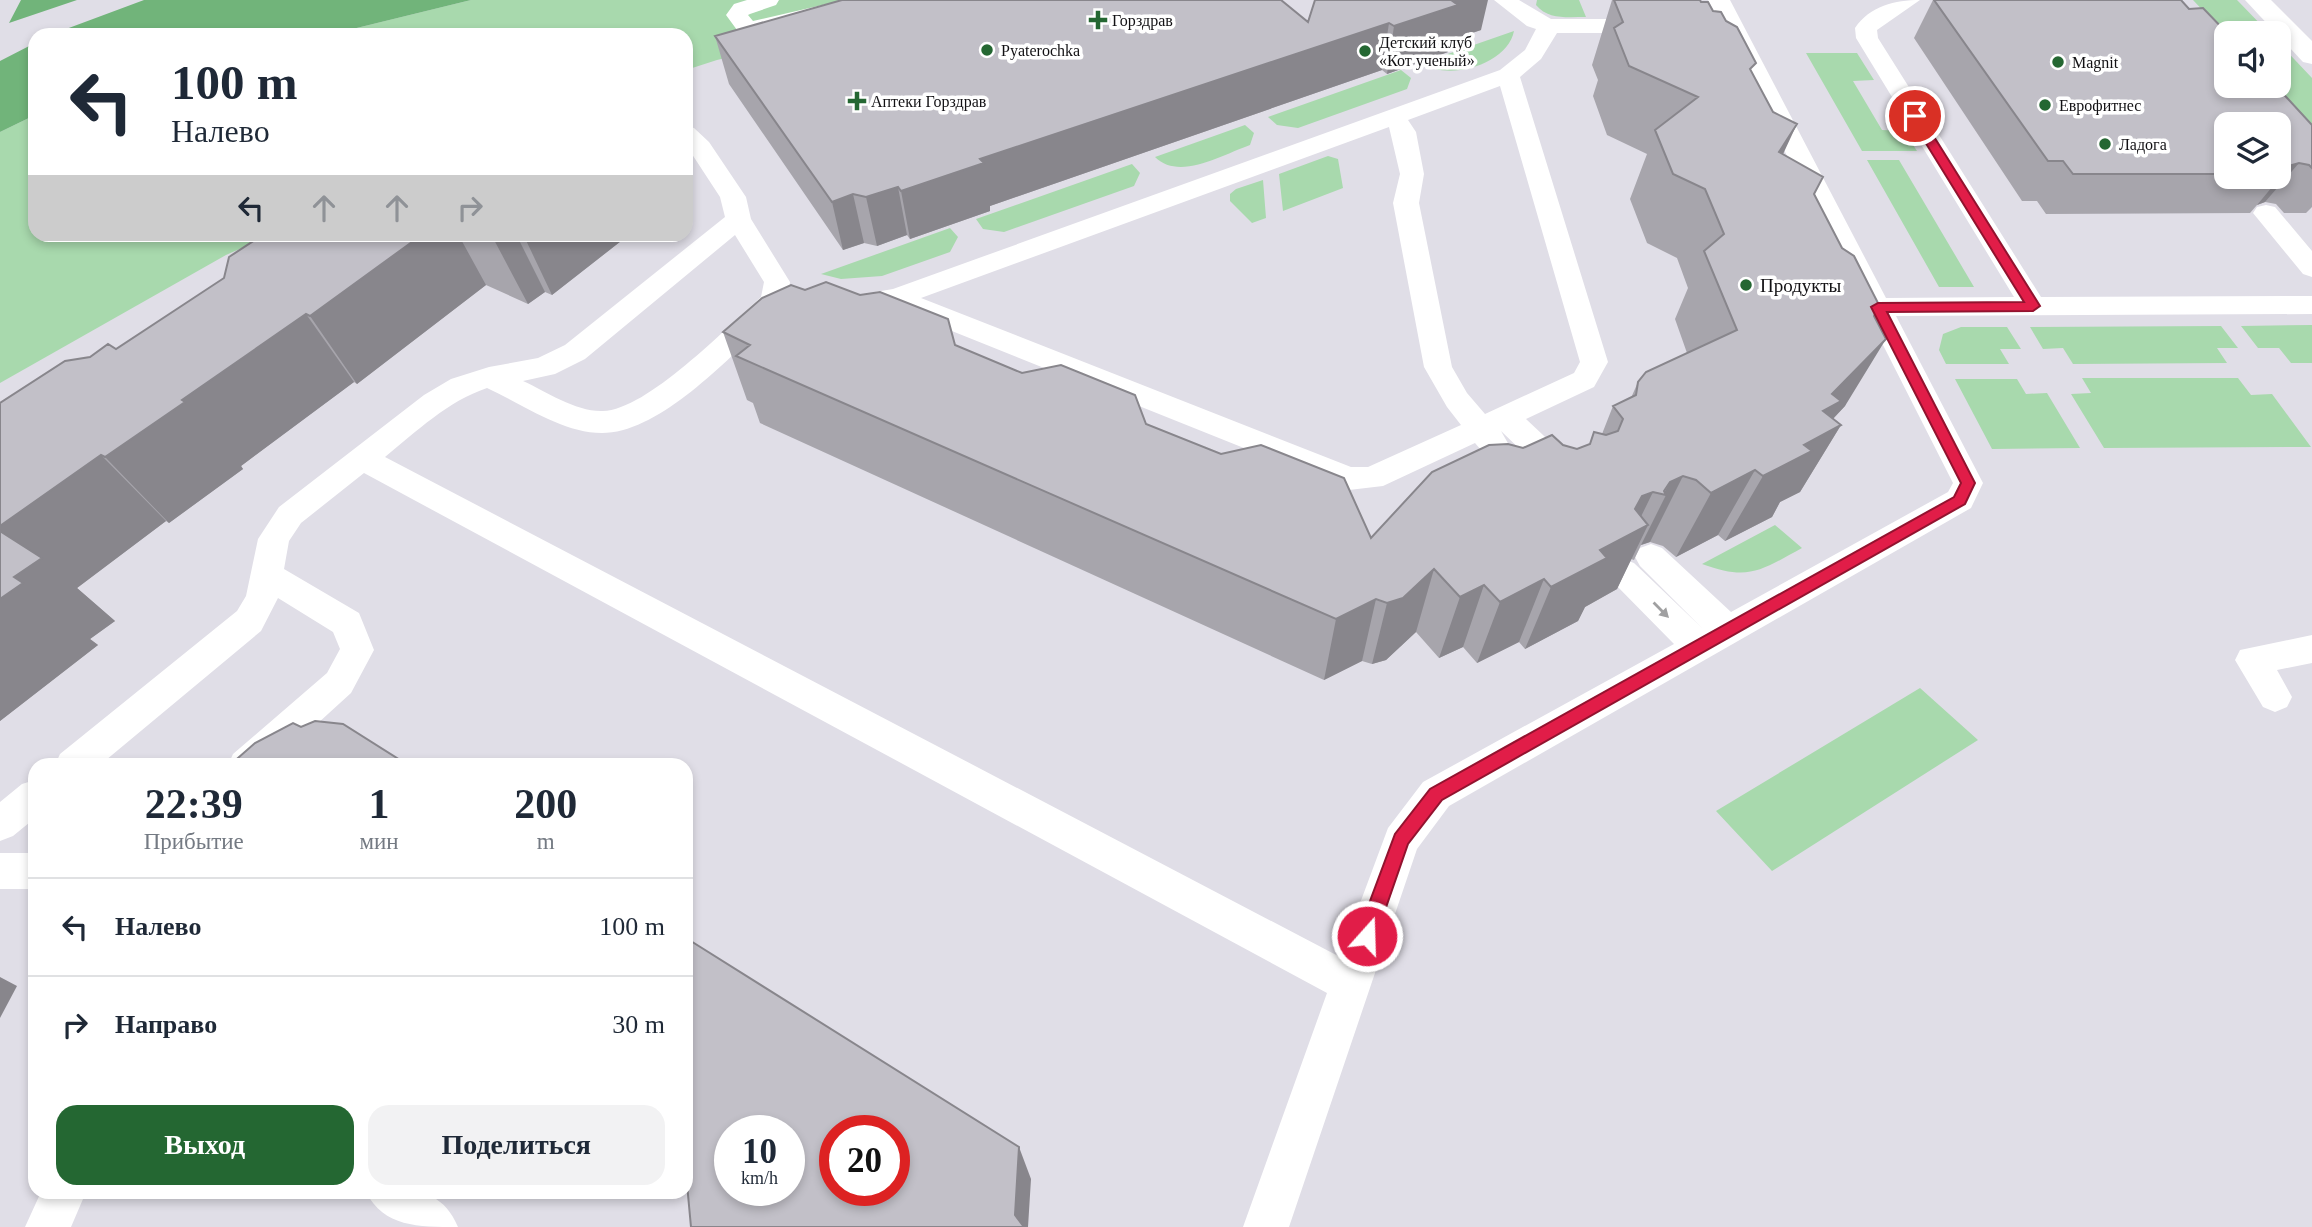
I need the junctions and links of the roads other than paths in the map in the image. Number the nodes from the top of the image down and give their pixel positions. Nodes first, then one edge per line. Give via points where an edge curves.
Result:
1 (768, 0) edge
2 (872, 0) edge
3 (1505, 0) edge
4 (1909, 0) edge
5 (2257, 0) edge
6 (1721, 17) edge
7 (1548, 26) junction
8 (1670, 26) edge
9 (2312, 56) edge
10 (1508, 75) junction
11 (1394, 117) junction
12 (693, 139) edge
13 (2266, 213) dead end
14 (738, 219) junction
15 (2312, 268) edge
16 (855, 298) edge
17 (895, 298) junction
18 (2312, 305) edge
19 (2033, 306) junction
20 (1878, 307) junction
21 (489, 377) junction
22 (1492, 423) junction
23 (362, 458) junction
24 (1514, 465) edge
25 (1578, 486) edge
26 (267, 575) junction
27 (1728, 631) junction
28 (1699, 647) junction
29 (2312, 649) edge
30 (2275, 697) dead end
31 (82, 758) edge
32 (254, 758) edge
33 (28, 802) edge
34 (0, 824) edge
35 (0, 871) edge
36 (28, 871) edge
37 (1350, 984) junction
38 (61, 1199) edge
39 (397, 1199) edge
40 (47, 1227) edge
41 (435, 1227) edge
42 (1265, 1227) edge

1 - 2 lane via 742,9 737,15 742,24 757,27
3 - 7 lane
4 - 19 lane via 1874,21 1866,29 1867,38
5 - 9 street
6 - 20 lane
7 - 8 lane
7 - 10 lane via 1527,64
10 - 11 lane
10 - 22 lane via 1594,362 1584,380
11 - 17 lane
11 - 22 lane via 1404,132 1412,173 1406,202 1438,367 1457,400
12 - 14 lane via 733,197
13 - 15 lane
14 - 21 lane via 575,352 545,367
14 - 21 lane via 788,300 661,401 634,416 602,422 574,417
16 - 17 lane
17 - 22 lane via 1349,479 1372,478
18 - 19 lane
19 - 20 lane
20 - 27 lane via 1968,483 1960,500
21 - 23 lane via 434,402
22 - 24 lane
22 - 25 lane
23 - 26 lane via 290,515 274,539
23 - 37 lane
26 - 31 lane via 262,598 249,621
26 - 32 lane via 347,623 357,650 339,683
27 - 28 lane
27 -> 28 lane via 1637,565
28 - 37 lane via 1436,794 1401,840
29 - 30 lane via 2252,660
33 - 34 lane
35 - 36 lane
37 - 42 lane
38 - 40 lane
39 - 41 lane

